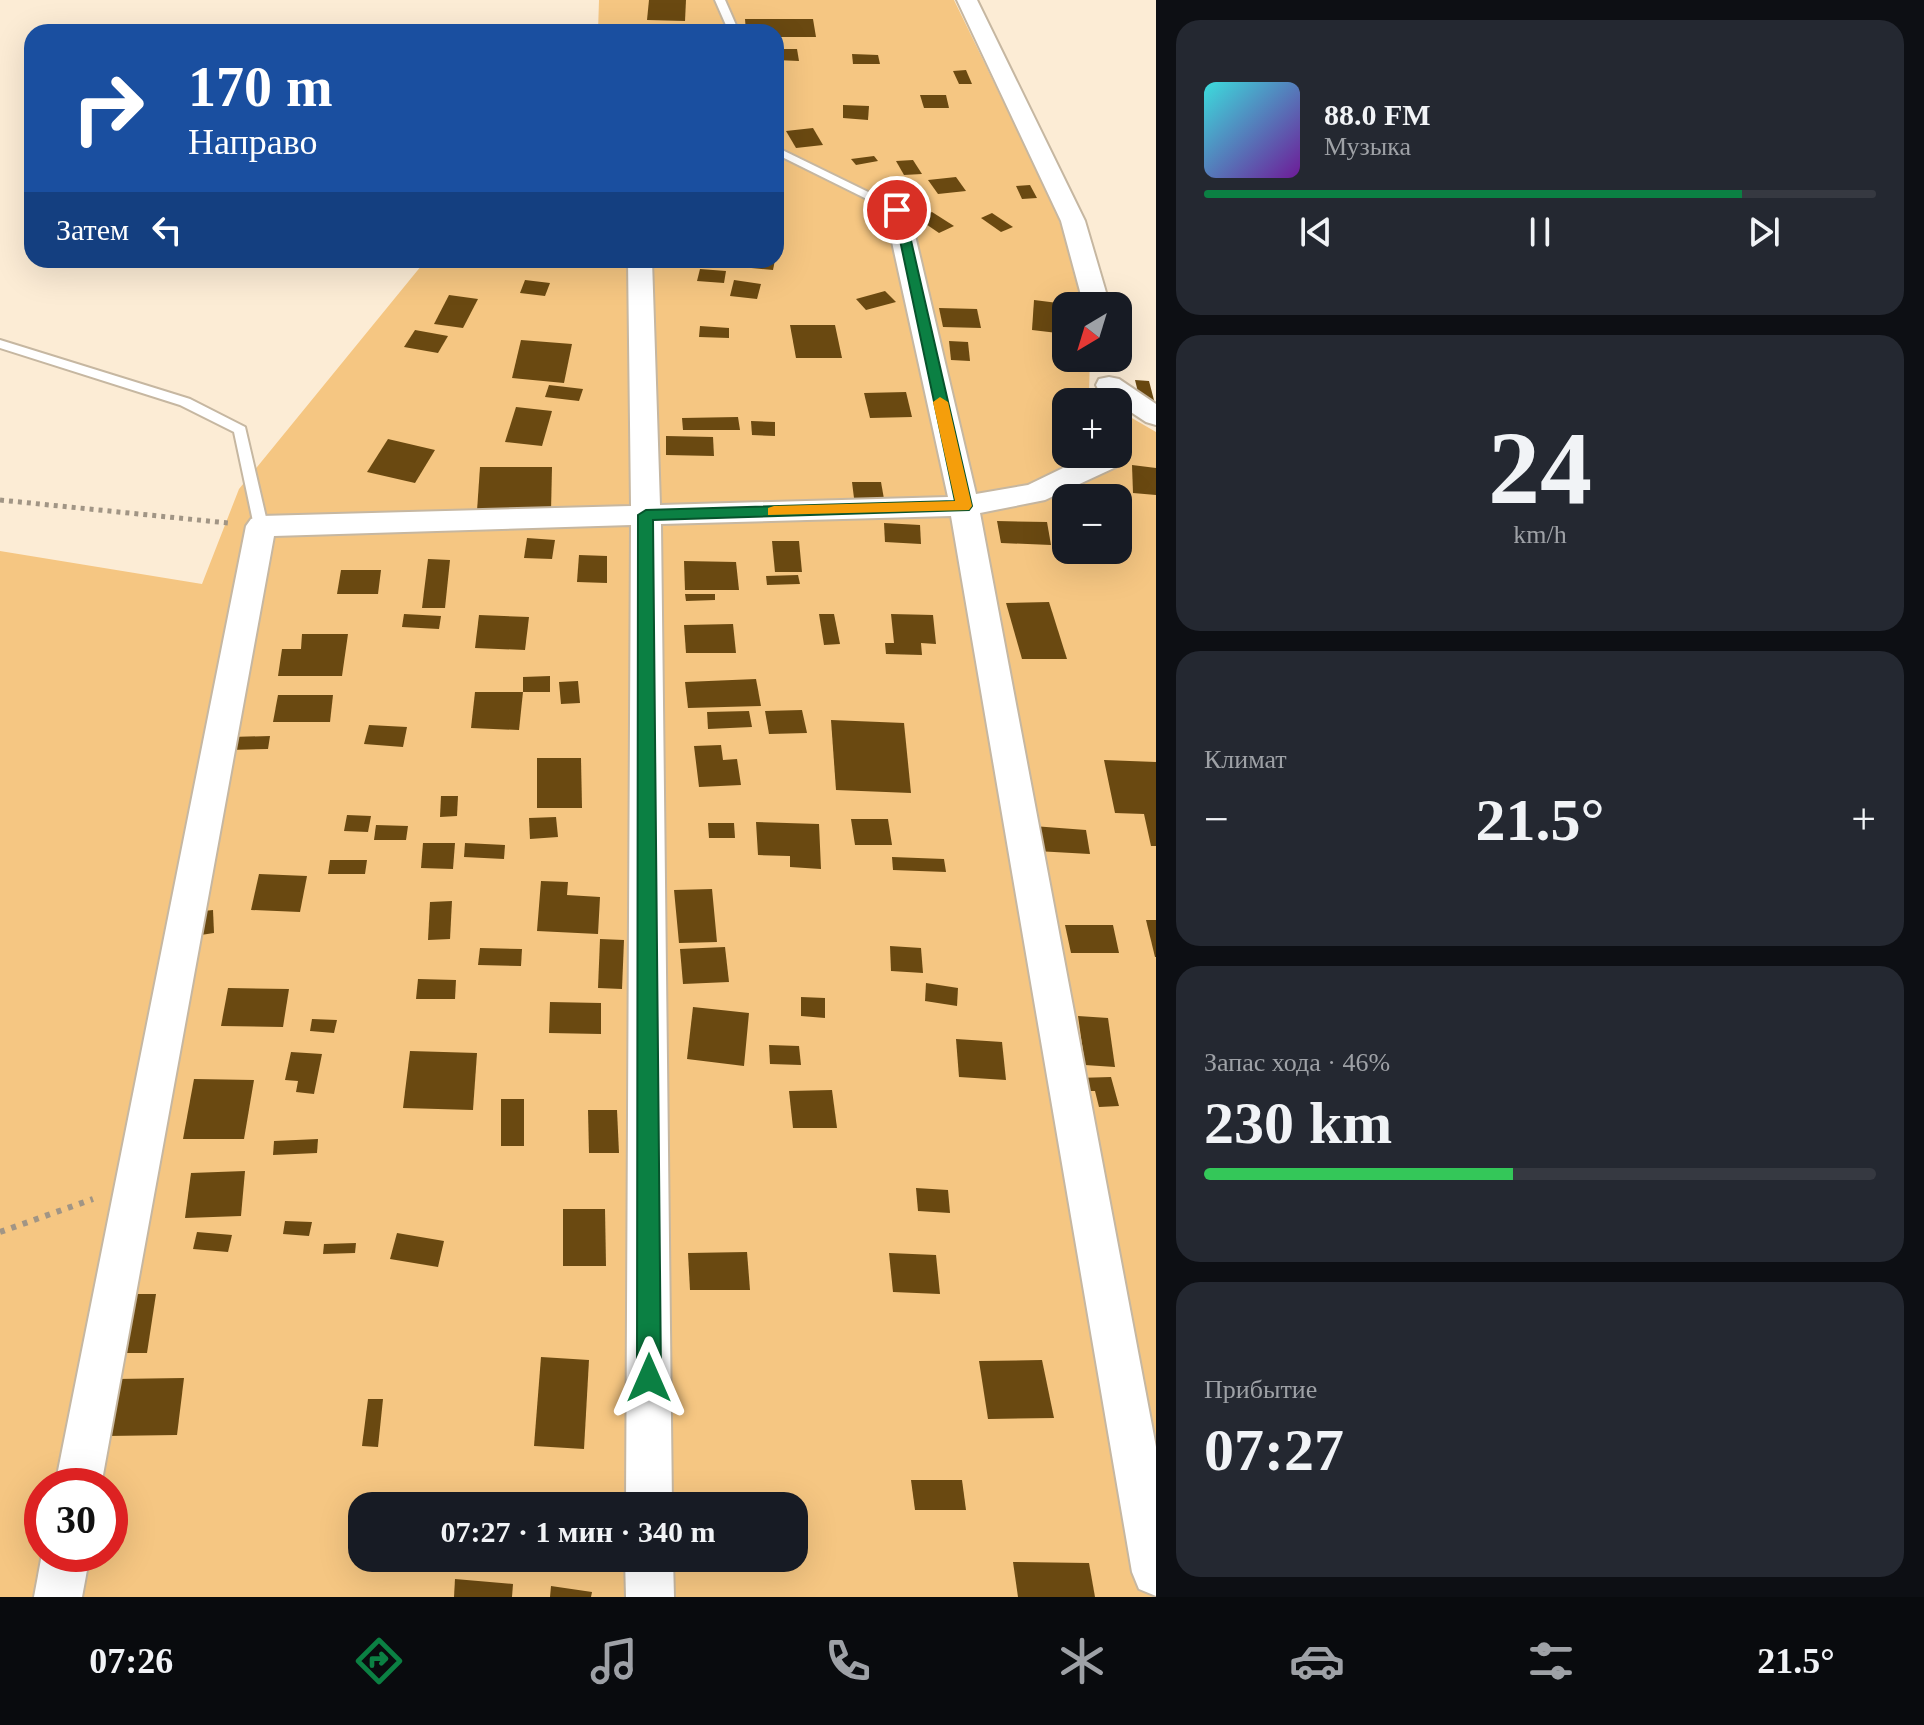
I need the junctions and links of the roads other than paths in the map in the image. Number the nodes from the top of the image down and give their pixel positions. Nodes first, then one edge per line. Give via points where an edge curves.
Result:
1 (720, 0) edge
2 (967, 0) edge
3 (730, 24) edge
4 (784, 154) edge
5 (897, 210) joint
6 (640, 268) edge
7 (1093, 292) edge
8 (0, 344) edge
9 (1108, 382) edge
10 (1156, 416) edge
11 (1089, 468) edge
12 (964, 506) junction
13 (646, 515) junction
14 (261, 526) junction
15 (81, 1468) edge
16 (649, 1492) edge
17 (63, 1572) edge
18 (649, 1572) edge
19 (1156, 1572) edge
20 (58, 1597) edge
21 (650, 1597) edge

1 - 3 lane
2 - 7 street via 1073,221
4 - 5 lane
5 - 12 street
6 - 13 street
8 - 14 lane via 185,402 240,430
9 - 10 street
11 - 12 street via 1035,493
12 - 13 street
12 - 19 street
13 - 14 street
13 - 16 street
14 - 15 street
17 - 20 street
18 - 21 street

